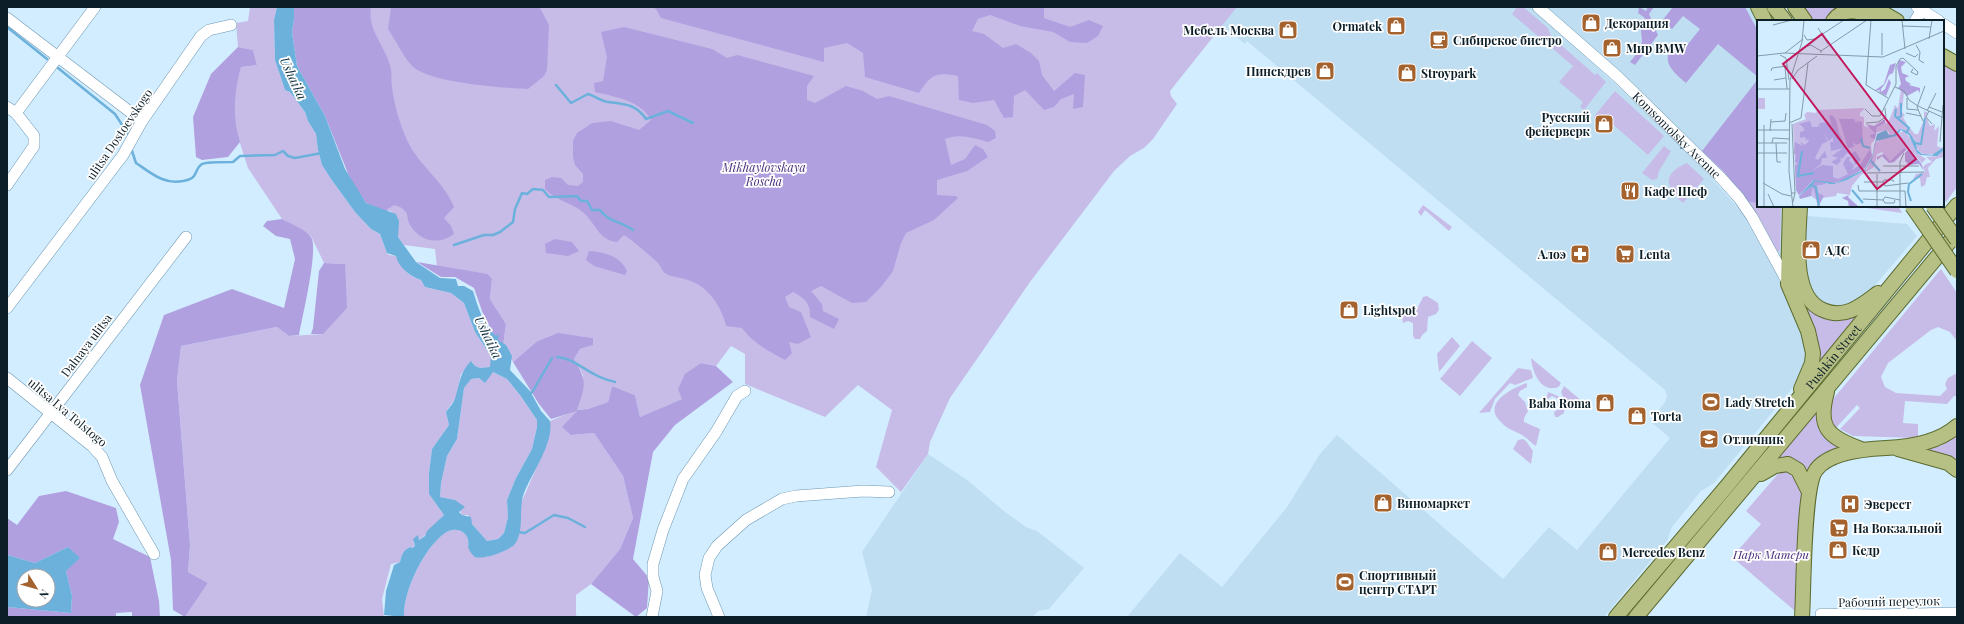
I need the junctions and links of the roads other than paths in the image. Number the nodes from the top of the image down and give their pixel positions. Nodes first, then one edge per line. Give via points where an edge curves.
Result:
1 (95, 7) edge
2 (1538, 7) edge
3 (1758, 7) edge
4 (1774, 7) edge
5 (1795, 7) edge
6 (1872, 7) edge
7 (1921, 8) edge
8 (7, 18) edge
9 (1764, 20) edge
10 (1784, 20) edge
11 (1804, 20) edge
12 (1834, 20) edge
13 (1878, 20) edge
14 (1895, 20) edge
15 (1915, 20) edge
16 (1938, 20) edge
17 (232, 25) dead end
18 (1944, 25) edge
19 (1957, 33) edge
20 (1944, 48) edge
21 (1957, 55) edge
22 (58, 56) junction
23 (1944, 57) edge
24 (1957, 64) edge
25 (12, 110) edge
26 (142, 121) junction
27 (7, 184) edge
28 (1957, 206) edge
29 (1790, 207) edge
30 (1800, 207) edge
31 (1913, 207) edge
32 (1934, 207) edge
33 (1957, 233) edge
34 (186, 237) dead end
35 (1957, 240) edge
36 (1957, 271) edge
37 (1896, 279) junction
38 (1788, 284) junction
39 (7, 308) edge
40 (7, 378) edge
41 (1827, 390) junction
42 (745, 391) dead end
43 (51, 413) junction
44 (1787, 414) junction
45 (1957, 426) edge
46 (1894, 447) junction
47 (1861, 449) junction
48 (7, 470) edge
49 (1957, 470) edge
50 (1752, 479) junction
51 (1808, 490) junction
52 (889, 492) dead end
53 (154, 554) dead end
54 (1957, 613) edge
55 (1821, 614) dead end
56 (652, 617) edge
57 (719, 617) edge
58 (1616, 617) edge
59 (1636, 617) edge
60 (1802, 617) edge

1 - 22 street
2 - 38 street, Komsomolsky Avenue via 1618,77 1721,178 1739,198 1762,234
3 - 9 main road
4 - 10 main road
5 - 11 main road
6 - 14 main road
7 - 15 street
7 - 16 street
8 - 22 street
12 - 13 main road via 1844,13 1855,11
17 - 26 street, ulitsa Dostoevskogo via 209,30 202,36
18 - 19 street
20 - 21 main road
22 - 25 street
22 - 26 street
23 - 24 main road
25 - 27 street via 34,136 34,146
26 - 39 street, ulitsa Dostoevskogo via 123,155
28 - 37 main road, Pushkin Street
29 - 38 main road
30 - 37 main road via 1799,258 1802,283 1810,301 1818,308 1832,313 1849,312 1859,308
31 - 36 main road, bridge
32 - 35 main road, bridge
33 - 41 main road, Pushkin Street
34 - 43 street, Dalnaya ulitsa
37 - 44 main road, Pushkin Street
38 - 44 main road via 1808,331 1813,353 1806,380
40 - 43 street, ulitsa Lva Tolstogo
41 - 47 main road via 1822,416 1827,430 1845,443
41 - 50 main road, Pushkin Street
42 - 56 street via 737,396 716,432 683,479 653,564 657,591
43 - 48 street, Dalnaya ulitsa
43 - 53 street, ulitsa Lva Tolstogo via 102,457 112,481
44 - 58 main road, Pushkin Street
45 - 46 main road via 1933,440
46 - 47 main road
46 - 49 main road via 1948,463
47 - 51 main road via 1822,463 1813,475
50 - 51 main road via 1775,466 1788,464 1798,470
50 - 59 main road, Pushkin Street
51 - 60 main road
52 - 57 street via 863,491 796,496 782,499 746,520 717,546 709,558 705,575 707,588
54 - 55 street, Рабочий переулок

